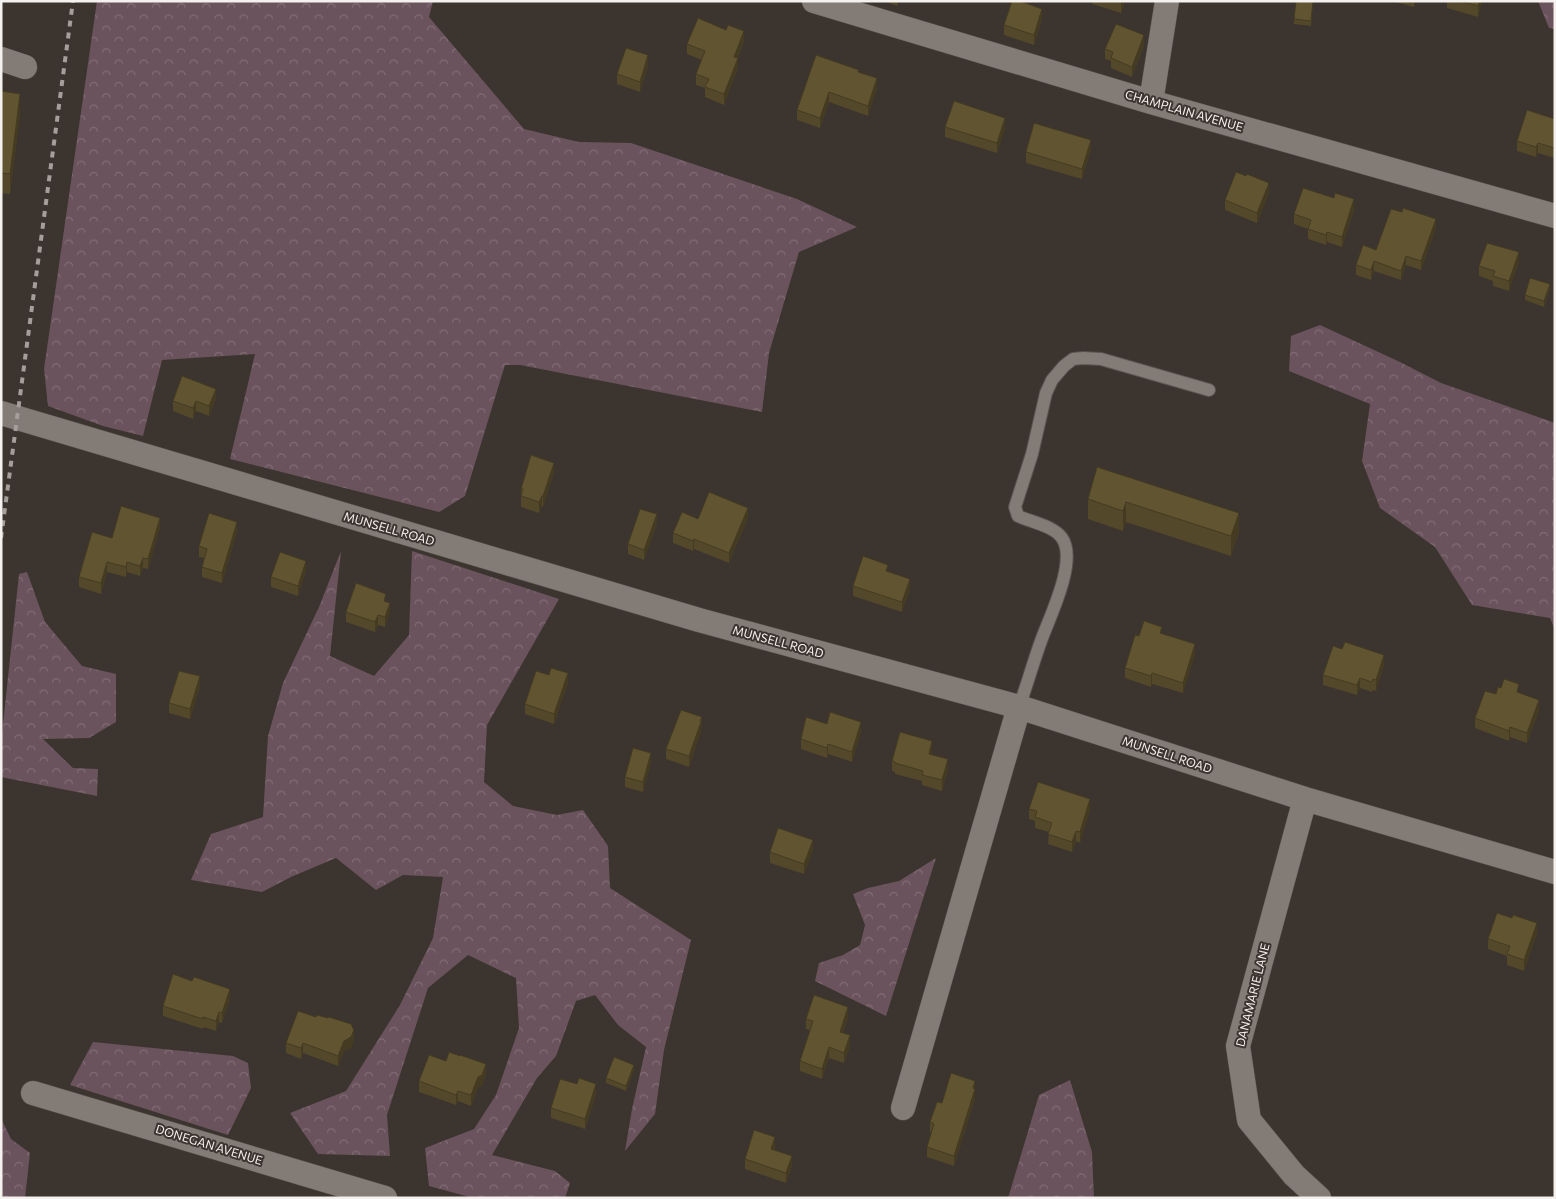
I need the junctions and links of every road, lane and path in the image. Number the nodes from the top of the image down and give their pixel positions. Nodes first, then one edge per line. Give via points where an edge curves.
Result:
1 (814, 1) edge
2 (1166, 1) edge
3 (1, 59) edge
4 (25, 67) dead end
5 (1151, 102) junction
6 (1555, 216) edge
7 (1209, 390) dead end
8 (1, 413) edge
9 (1019, 708) junction
10 (1304, 799) junction
11 (1555, 872) edge
12 (33, 1093) dead end
13 (903, 1108) dead end
14 (385, 1198) edge
15 (1319, 1198) edge

1 - 5 street, CHAMPLAIN AVENUE
2 - 5 street
3 - 4 street
5 - 6 street, CHAMPLAIN AVENUE
7 - 9 lane via 1101,359 1073,359 1052,380 1015,507 1018,516 1061,536 1067,554 1066,568
8 - 9 street, MUNSELL ROAD via 699,620
9 - 10 street, MUNSELL ROAD
9 - 13 street
10 - 11 street, MUNSELL ROAD
10 - 15 street, DANAMARIE LANE via 1238,1046 1249,1120 1294,1174
12 - 14 street, DONEGAN AVENUE

